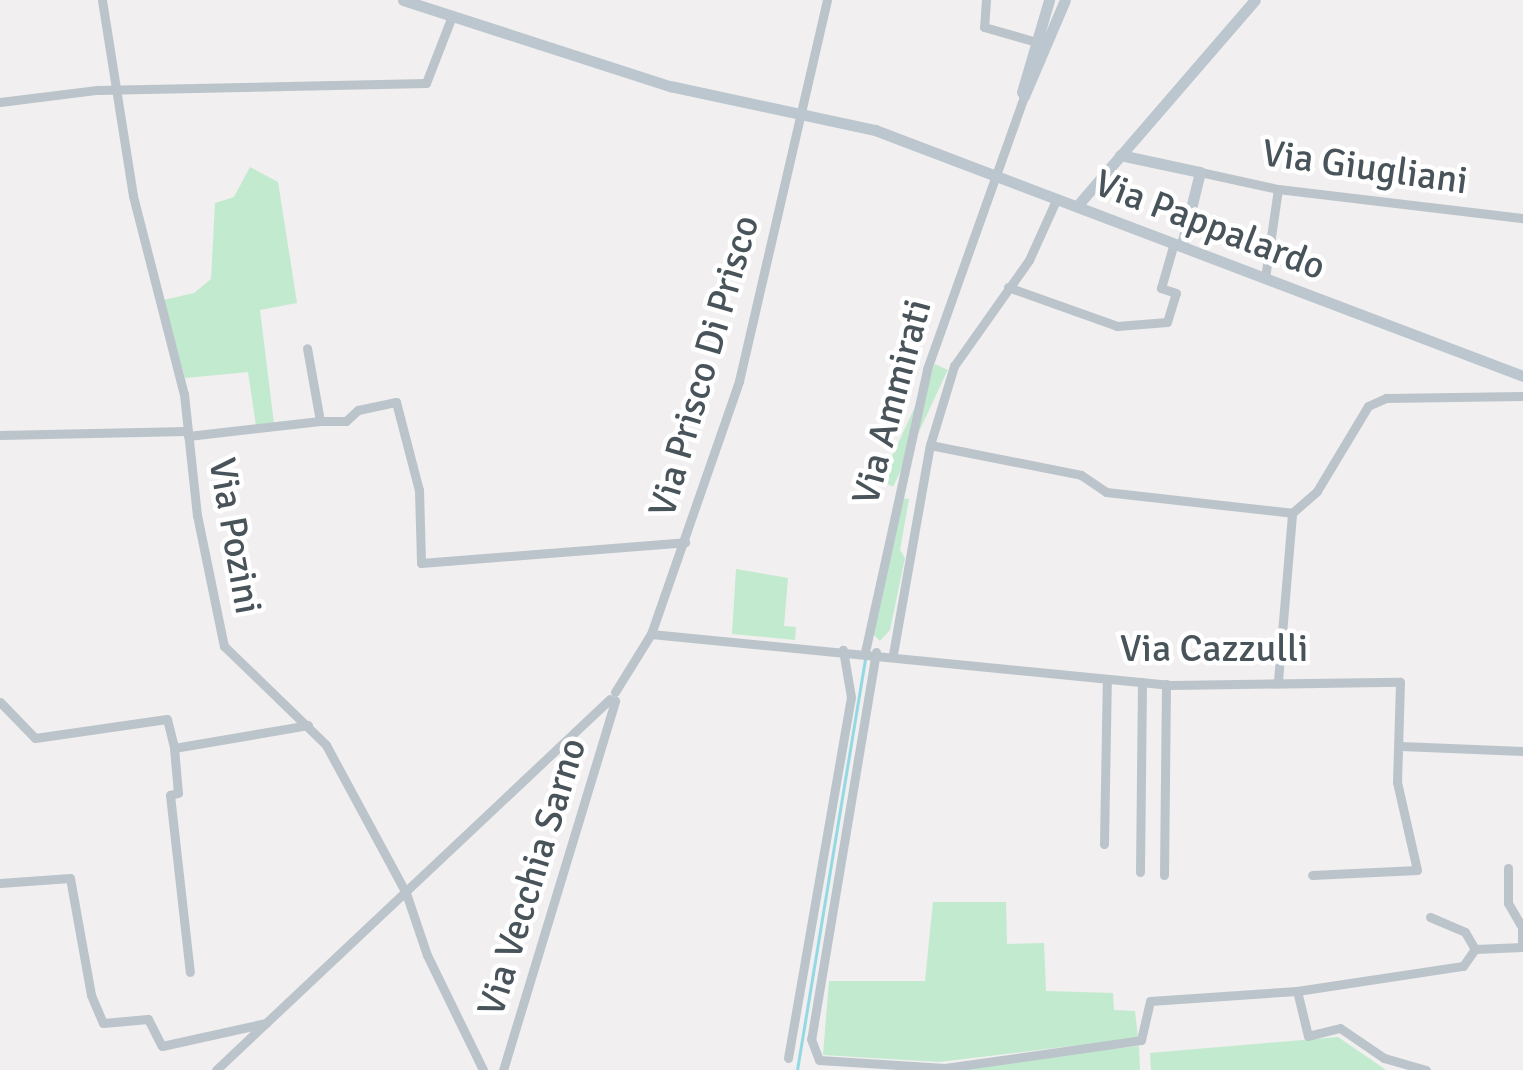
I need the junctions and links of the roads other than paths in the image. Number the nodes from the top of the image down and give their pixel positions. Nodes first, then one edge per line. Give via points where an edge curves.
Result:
1 (102, 0) edge
2 (403, 0) edge
3 (827, 0) edge
4 (986, 0) edge
5 (1049, 0) edge
6 (1065, 0) edge
7 (1255, 0) edge
8 (428, 4) edge
9 (452, 16) junction
10 (1032, 41) junction
11 (114, 90) junction
12 (1024, 96) junction
13 (0, 102) edge
14 (803, 111) junction
15 (1120, 155) junction
16 (993, 172) junction
17 (1200, 172) junction
18 (1278, 189) junction
19 (1058, 198) junction
20 (1076, 206) junction
21 (1523, 218) edge
22 (1178, 244) junction
23 (1265, 278) junction
24 (1008, 287) junction
25 (307, 348) dead end
26 (931, 356) junction
27 (954, 366) junction
28 (1523, 376) edge
29 (1523, 396) edge
30 (320, 421) junction
31 (188, 434) junction
32 (0, 435) edge
33 (930, 445) junction
34 (896, 494) junction
35 (921, 497) junction
36 (1292, 513) junction
37 (685, 542) junction
38 (651, 634) junction
39 (844, 650) junction
40 (871, 652) junction
41 (894, 654) junction
42 (1107, 679) junction
43 (1278, 681) junction
44 (1142, 682) junction
45 (1166, 684) junction
46 (613, 698) junction
47 (0, 702) edge
48 (308, 725) junction
49 (1401, 746) junction
50 (174, 748) junction
51 (1523, 751) edge
52 (1104, 844) dead end
53 (1508, 868) dead end
54 (1140, 872) dead end
55 (1312, 875) dead end
56 (1164, 876) dead end
57 (0, 883) edge
58 (406, 893) junction
59 (1430, 917) dead end
60 (1522, 947) edge
61 (1475, 949) junction
62 (190, 972) dead end
63 (1297, 991) junction
64 (267, 1023) junction
65 (788, 1058) dead end
66 (216, 1070) edge
67 (483, 1070) edge
68 (503, 1070) edge
69 (1426, 1070) edge

1 - 11 street, Via Pozini
2 - 8 main road, Via Pappalardo
3 - 14 street, Via Prisco Di Prisco
4 - 10 street via 984,27
5 - 10 main road
6 - 12 main road
7 - 15 main road
8 - 9 main road, Via Pappalardo
9 - 11 street via 426,83
9 - 14 main road, Via Pappalardo via 670,86
10 - 12 main road
11 - 13 street
11 - 31 street, Via Pozini
12 - 16 street, Via Ammirati
14 - 16 main road, Via Pappalardo
14 - 37 street, Via Prisco Di Prisco via 739,381
15 - 17 main road, Via Giugliani
15 - 20 main road
16 - 19 main road, Via Pappalardo
16 - 26 street, Via Ammirati
17 - 18 street, Via Giugliani
17 - 22 main road
18 - 21 street, Via Giugliani
18 - 23 street
19 - 20 main road, Via Pappalardo
19 - 24 street, Via Ammirati via 1030,260
20 - 22 main road, Via Pappalardo
22 - 23 main road, Via Pappalardo
22 - 24 street via 1161,288 1176,293 1167,322 1117,326
23 - 28 main road, Via Pappalardo
24 - 27 street, Via Ammirati
25 - 30 street
26 - 27 street
26 - 34 street, Via Ammirati
27 - 33 street, Via Ammirati
29 - 36 street via 1386,398 1368,406 1317,492
30 - 31 street
30 - 37 street, Via Prisco Di Prisco via 346,421 358,410 396,402 419,490 421,563
31 - 32 street
31 - 48 street, Via Pozini via 213,613 224,646
33 - 35 street, Via Ammirati
33 - 36 street via 1080,475 1106,492
34 - 35 street
34 - 40 street, Via Ammirati
35 - 41 street, Via Ammirati
36 - 43 street
37 - 38 street, Via Prisco Di Prisco
38 - 39 street, Via Cazzulli
38 - 46 street, Via Prisco Di Prisco
39 - 40 street, Via Cazzulli
39 - 65 street via 850,696
40 - 41 street, Via Cazzulli
40 - 63 street, Via Ammirati via 812,1052 829,1063 945,1068 1141,1040 1150,1001
41 - 42 street, Via Cazzulli
42 - 44 street, Via Cazzulli
42 - 52 street
43 - 45 street, Via Cazzulli
43 - 49 street, Via Cazzulli via 1400,682
44 - 45 street, Via Cazzulli
44 - 54 street
45 - 56 street
46 - 58 street
46 - 68 street, Via Vecchia Sarno
47 - 50 street via 35,738 168,719
48 - 50 street
48 - 58 street, Via Pozini via 326,745
49 - 51 street
49 - 55 street via 1397,782 1417,870
50 - 62 street via 178,794 170,795
53 - 60 street via 1508,903 1522,927
57 - 64 street via 70,878 91,994 104,1024 148,1019 162,1046
58 - 64 street
58 - 67 street, Via Pozini via 427,955
59 - 61 street via 1465,932
60 - 61 street
61 - 63 street via 1462,966
63 - 69 street via 1308,1036 1340,1028 1384,1058
64 - 66 street

